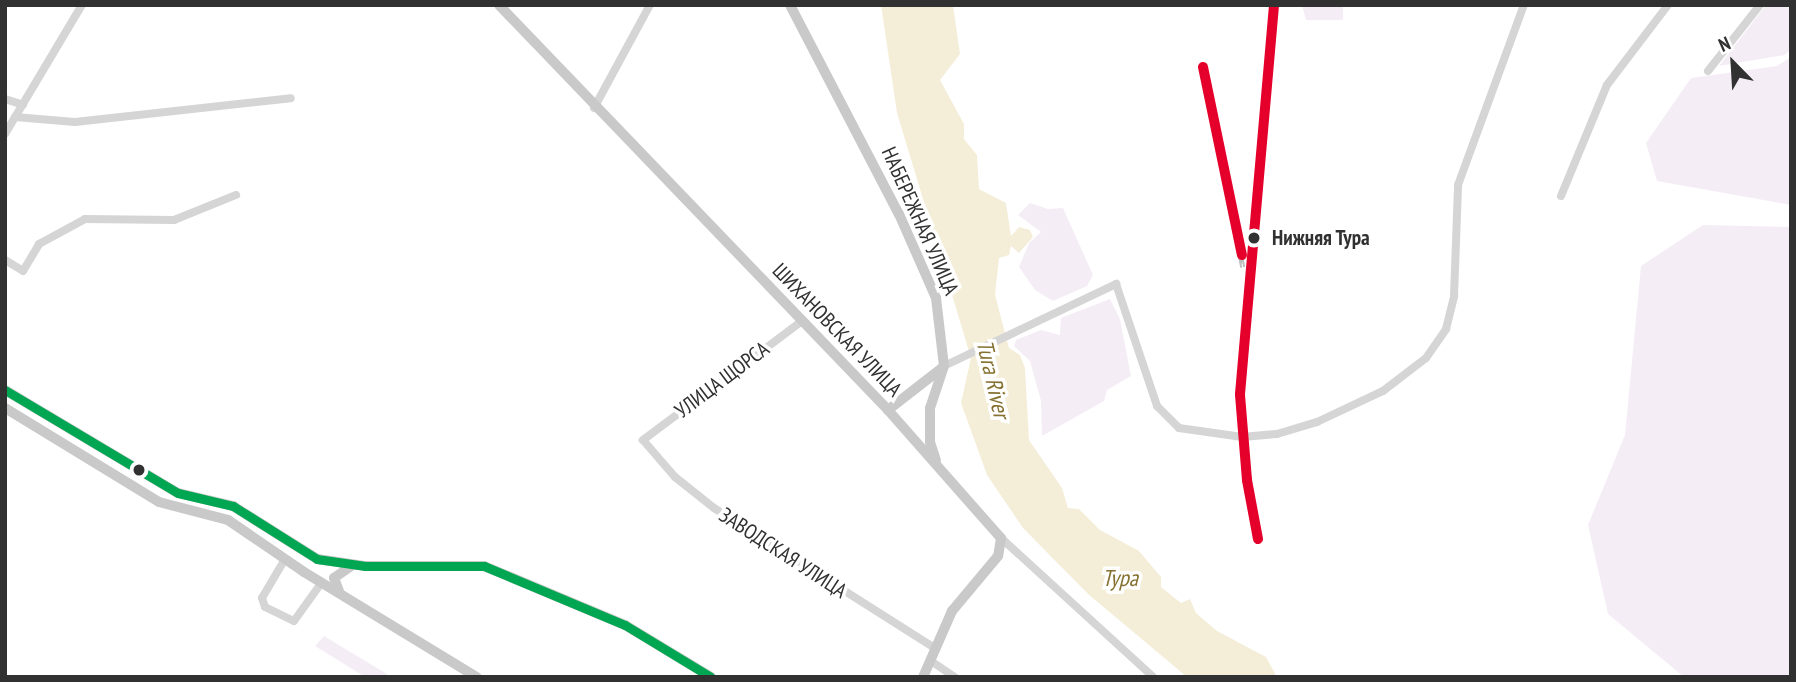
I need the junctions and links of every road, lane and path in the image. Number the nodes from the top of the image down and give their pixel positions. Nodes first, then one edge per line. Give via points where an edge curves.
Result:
1 (82, 5) edge
2 (499, 5) edge
3 (650, 5) edge
4 (790, 5) edge
5 (1524, 5) edge
6 (1668, 5) edge
7 (1760, 5) edge
8 (1708, 71) dead end
9 (291, 98) dead end
10 (5, 99) edge
11 (23, 105) junction
12 (594, 108) junction
13 (15, 117) junction
14 (5, 134) edge
15 (236, 195) dead end
16 (1561, 196) dead end
17 (5, 260) edge
18 (802, 321) junction
19 (944, 366) junction
20 (5, 390) edge
21 (5, 408) edge
22 (888, 410) junction
23 (643, 440) joint
24 (938, 466) junction
25 (166, 486) junction
26 (184, 494) junction
27 (157, 500) junction
28 (233, 506) junction
29 (178, 507) junction
30 (227, 520) junction
31 (1001, 538) junction
32 (293, 545) junction
33 (285, 559) junction
34 (332, 563) junction
35 (353, 565) junction
36 (322, 582) junction
37 (340, 593) junction
38 (936, 649) junction
39 (932, 661) junction
40 (477, 677) edge
41 (711, 677) edge
42 (923, 677) edge
43 (955, 677) edge
44 (1153, 677) edge

1 - 11 street
2 - 12 main road, ШИХАНОВСКАЯ УЛИЦА
3 - 12 street
4 - 19 main road, НАБЕРЕЖНАЯ УЛИЦА via 927,275 941,322
5 - 19 street via 1458,185 1454,296 1438,343 1404,377 1357,405 1298,429 1242,437 1196,434 1161,414 1116,284
6 - 16 street via 1607,85
7 - 8 street
9 - 13 street via 75,122
10 - 11 street
11 - 13 street
12 - 18 main road, ШИХАНОВСКАЯ УЛИЦА
13 - 14 street
15 - 17 street via 174,220 76,222 38,244 23,271
18 - 22 main road, ШИХАНОВСКАЯ УЛИЦА
18 - 23 street, УЛИЦА ЩОРСА
19 - 22 main road
19 - 24 main road, НАБЕРЕЖНАЯ УЛИЦА via 930,408 930,442
20 - 25 main road
21 - 27 main road
22 - 24 main road, ШИХАНОВСКАЯ УЛИЦА
23 - 38 street, ЗАВОДСКАЯ УЛИЦА via 675,477 714,508
24 - 31 main road, ШИХАНОВСКАЯ УЛИЦА
25 - 26 main road
25 - 27 main road via 164,496
26 - 28 main road
26 - 29 main road
27 - 29 main road
28 - 30 main road
28 - 32 main road
29 - 30 main road
30 - 33 main road
31 - 38 main road via 998,556 957,603
31 - 44 street, ШИХАНОВСКАЯ УЛИЦА
32 - 33 main road
32 - 34 main road
33 - 36 main road
33 - 36 street via 262,598 265,607 294,621
34 - 35 main road
34 - 36 main road
35 - 37 main road via 334,578
35 - 41 main road via 484,566 625,625
36 - 37 main road
37 - 40 main road
38 - 39 main road
39 - 42 main road
39 - 43 street

